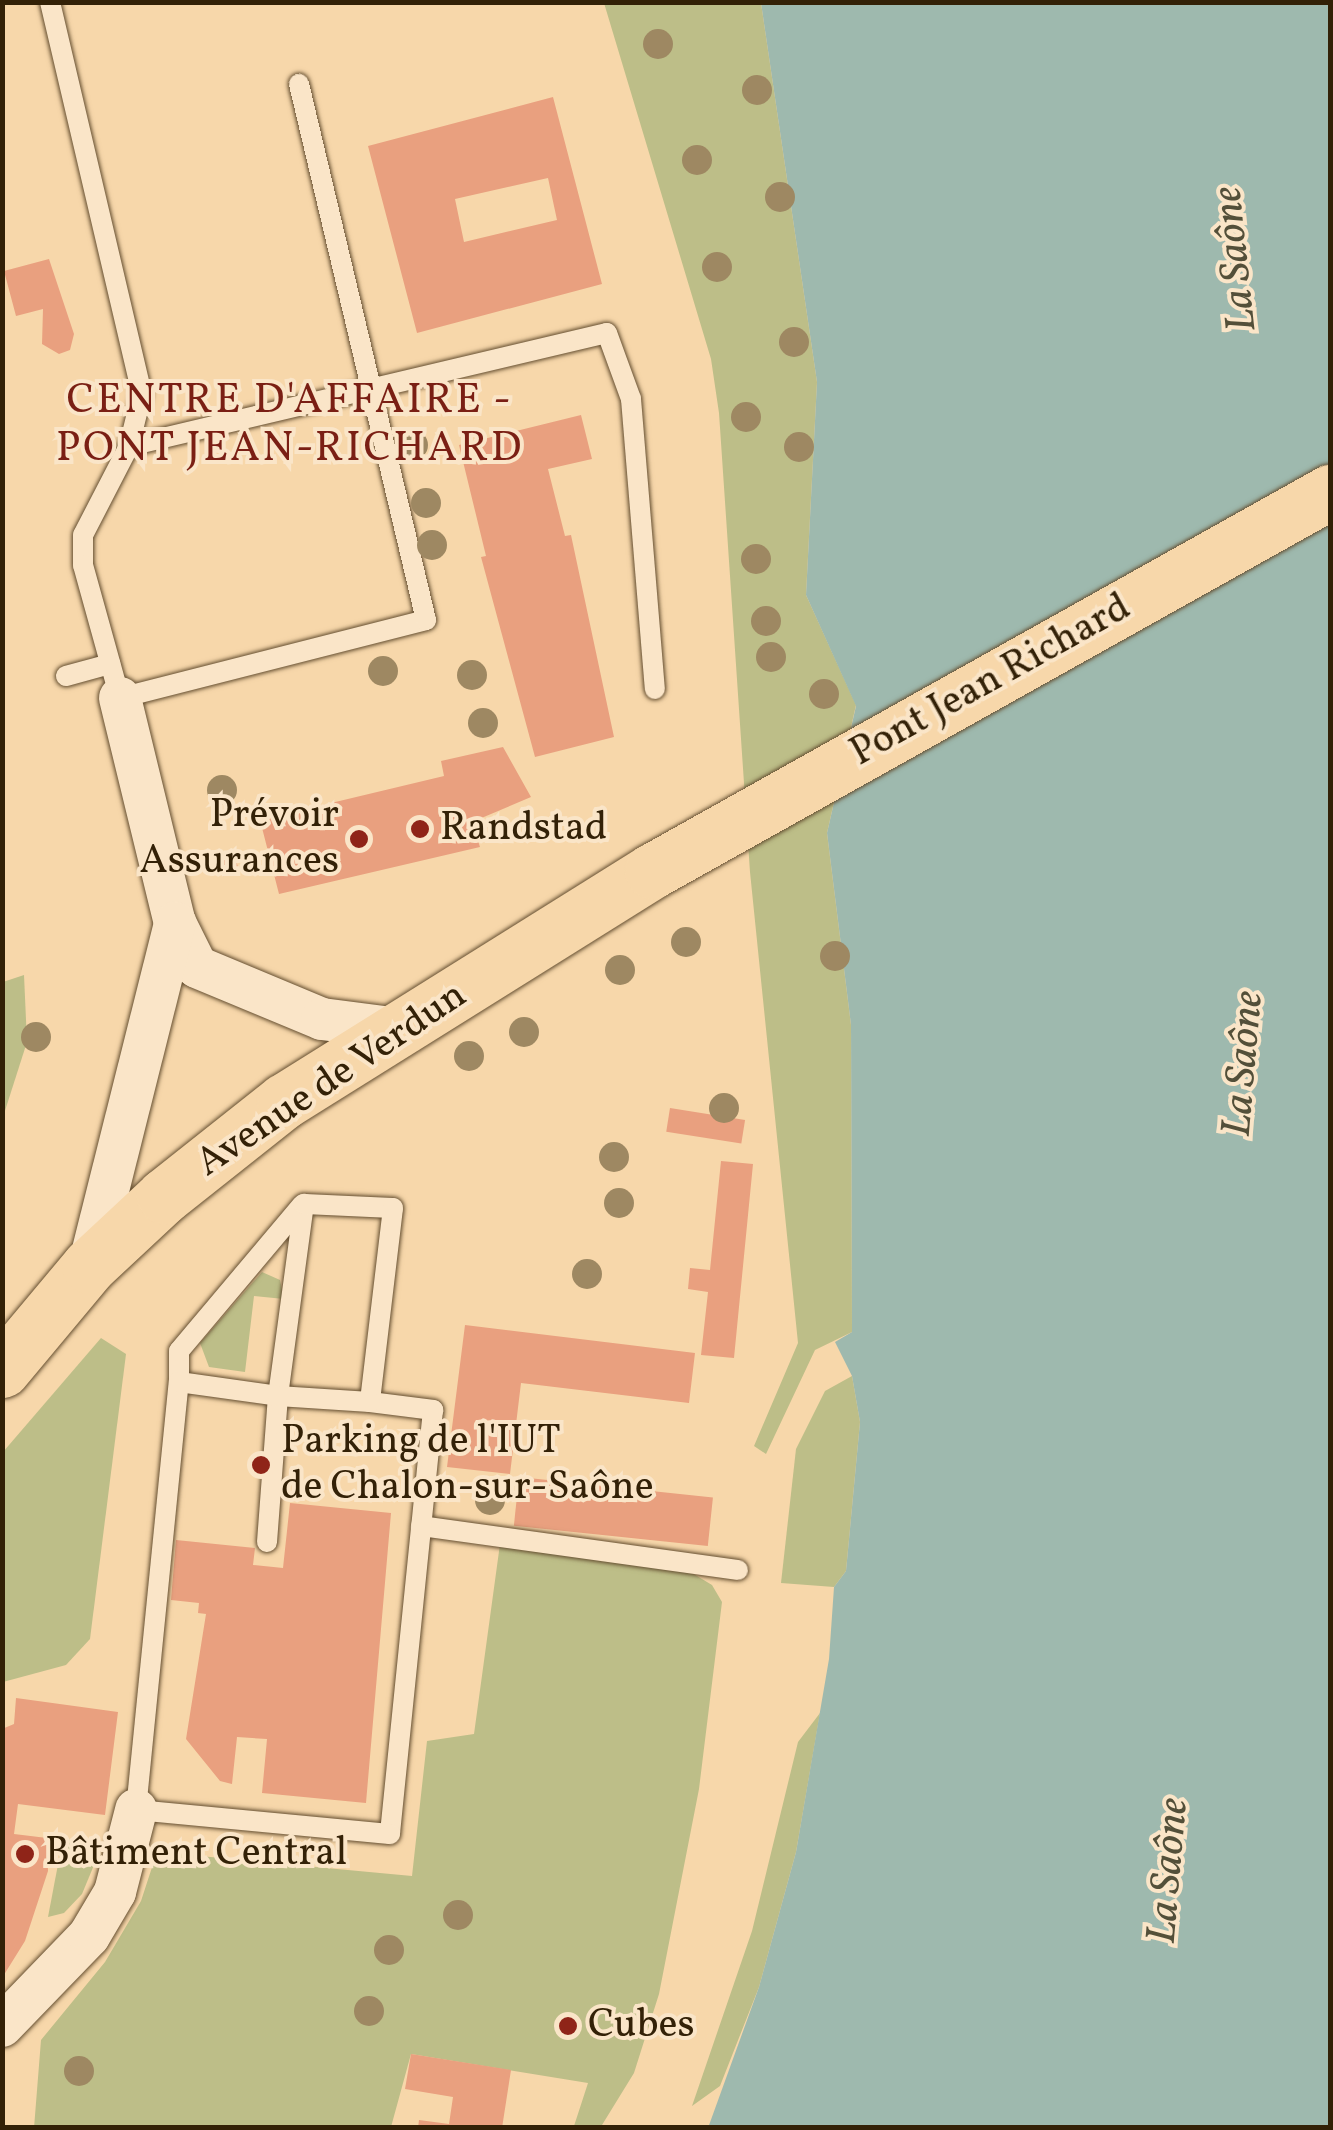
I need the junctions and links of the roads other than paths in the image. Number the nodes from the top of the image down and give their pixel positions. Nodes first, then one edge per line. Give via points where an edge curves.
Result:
1 (50, 2) edge
2 (299, 84) dead end
3 (372, 391) junction
4 (130, 446) junction
5 (1330, 492) edge
6 (66, 676) dead end
7 (115, 681) junction
8 (655, 689) dead end
9 (652, 871) joint
10 (175, 923) junction
11 (400, 1029) junction
12 (304, 1204) junction
13 (90, 1266) junction
14 (2, 1370) edge
15 (178, 1382) junction
16 (278, 1396) junction
17 (370, 1402) junction
18 (421, 1526) junction
19 (267, 1542) dead end
20 (738, 1570) dead end
21 (136, 1810) junction
22 (2, 2026) edge

1 - 4 lane via 142,393
2 - 3 lane
3 - 4 lane
3 - 7 lane via 426,620
3 - 8 lane via 607,332 630,399
4 - 7 lane via 83,535 83,564
5 - 9 main road, Pont Jean Richard
6 - 7 lane
7 - 10 street
9 - 11 main road, Avenue de Verdun
10 - 11 street via 198,967 322,1020
10 - 13 street
11 - 13 main road, Avenue de Verdun via 284,1101 164,1196
12 - 15 lane via 179,1350
12 - 16 lane
12 - 17 lane via 393,1208
13 - 14 main road, Avenue de Verdun
15 - 16 lane
15 - 21 lane
16 - 17 lane
16 - 19 lane
17 - 18 lane via 433,1410
18 - 20 lane
18 - 21 lane via 390,1834
21 - 22 street via 115,1892 89,1936

